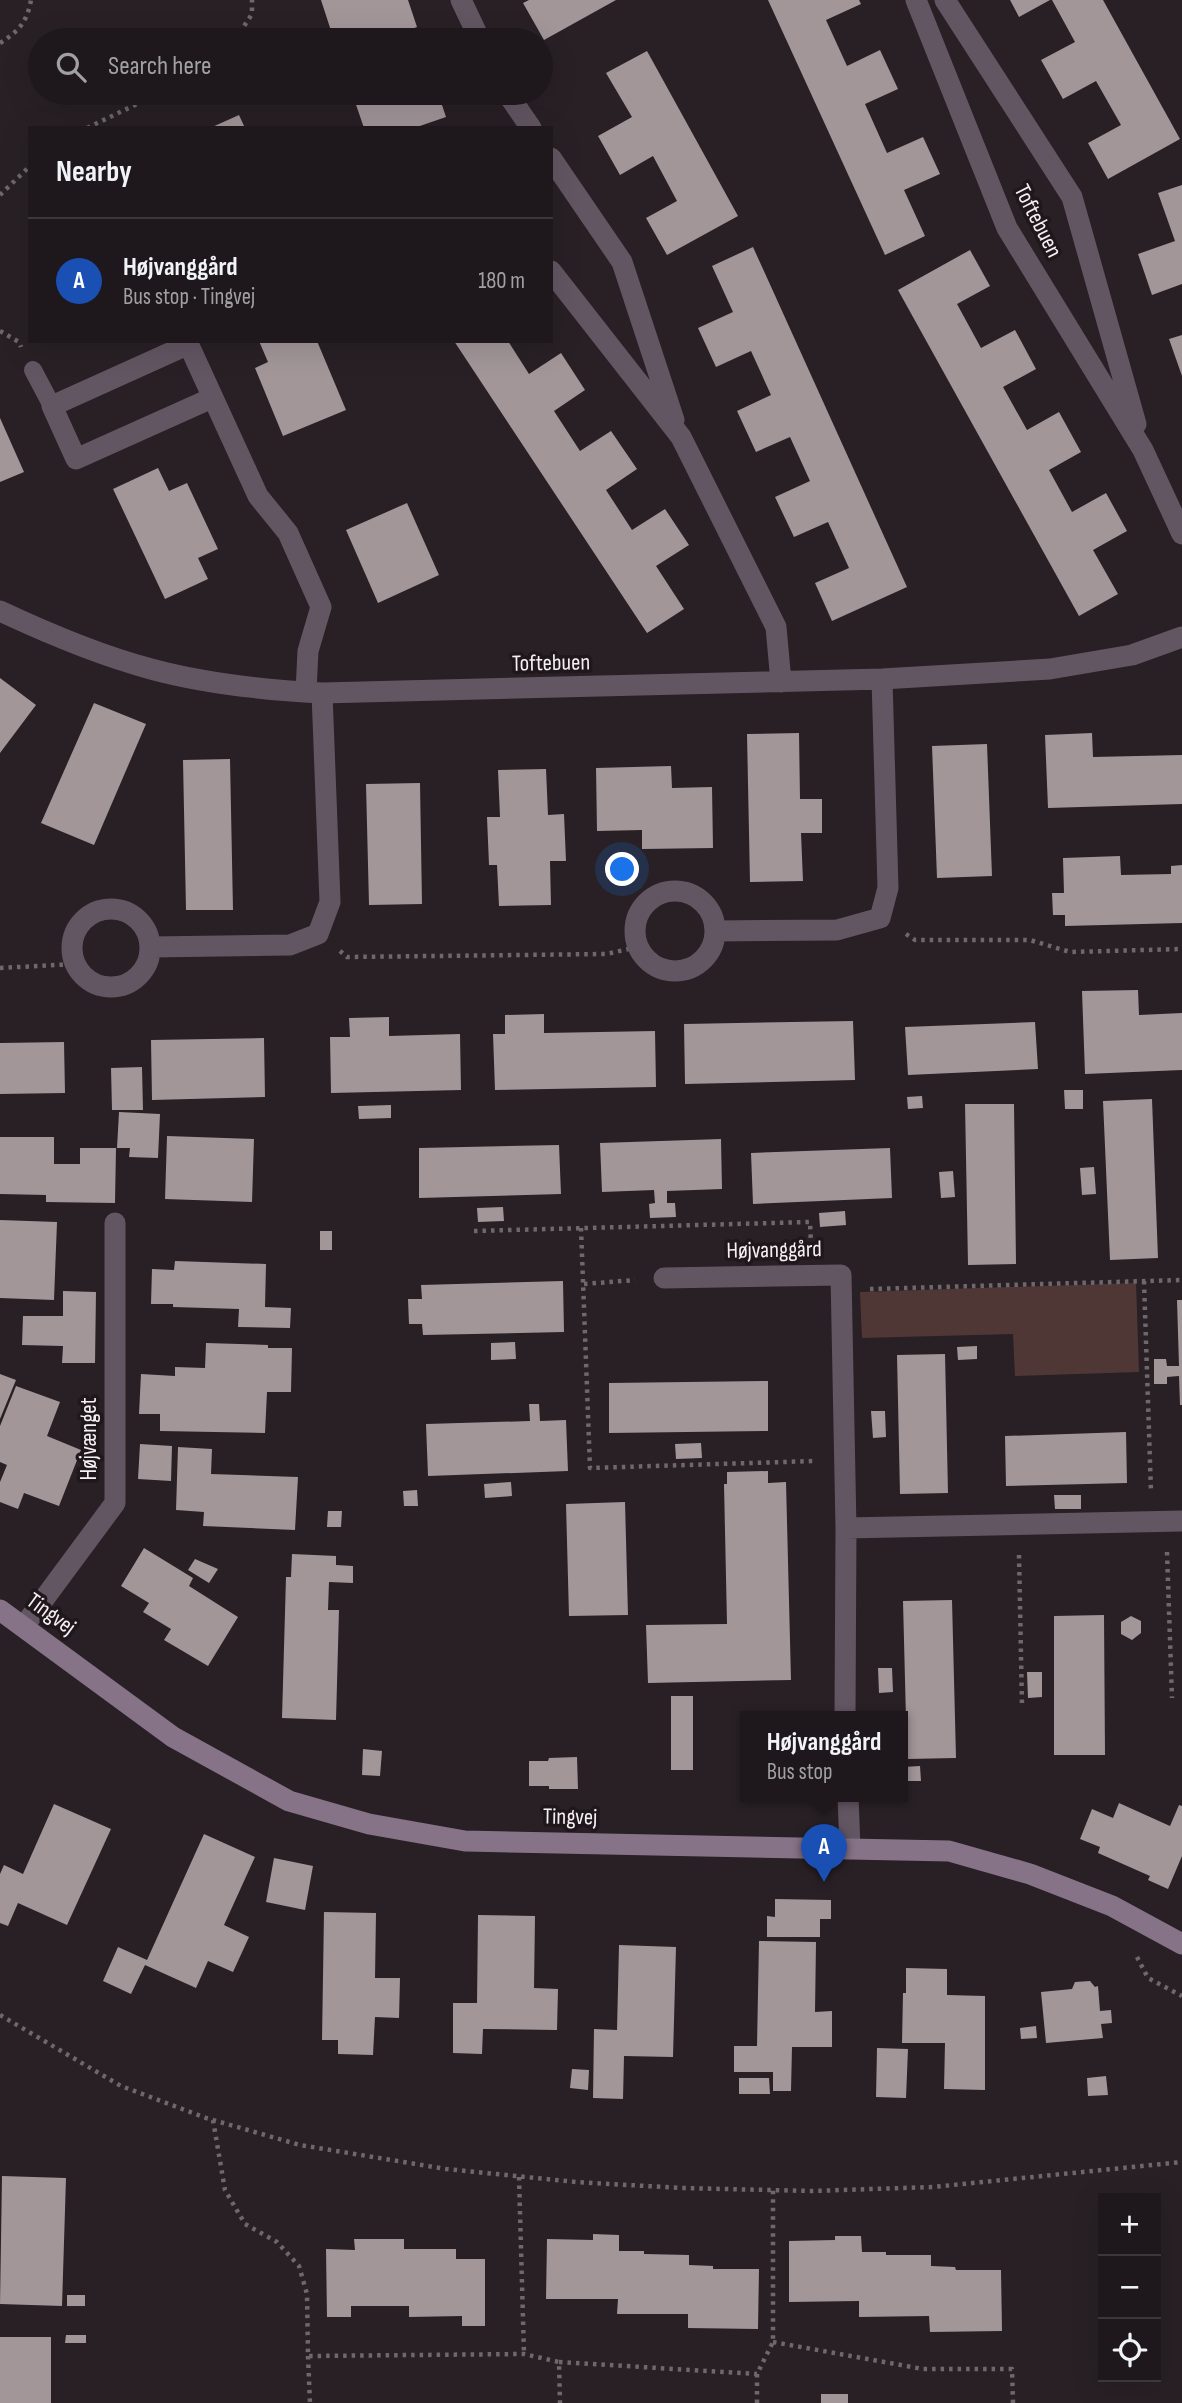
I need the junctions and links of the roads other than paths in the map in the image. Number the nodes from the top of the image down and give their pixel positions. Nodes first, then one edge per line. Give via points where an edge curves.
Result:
1 (461, 0) edge
2 (916, 0) edge
3 (945, 0) edge
4 (474, 28) edge
5 (507, 105) edge
6 (514, 105) edge
7 (512, 126) edge
8 (530, 126) edge
9 (553, 161) edge
10 (553, 274) edge
11 (187, 343) edge
12 (33, 370) dead end
13 (212, 398) junction
14 (52, 406) junction
15 (678, 433) junction
16 (1143, 450) junction
17 (1182, 534) edge
18 (0, 611) edge
19 (1182, 637) edge
20 (882, 679) junction
21 (781, 682) junction
22 (314, 693) junction
23 (715, 930) junction
24 (151, 947) junction
25 (115, 1223) dead end
26 (664, 1278) road end
27 (1167, 1521) edge
28 (846, 1528) junction
29 (0, 1610) edge
30 (24, 1626) junction
31 (845, 1711) edge
32 (848, 1802) edge
33 (850, 1848) junction
34 (1182, 1944) edge

1 - 4 street
2 - 16 street, Toftebuen via 1007,229
3 - 16 street, Toftebuen via 1072,197
5 - 7 street
6 - 8 street
9 - 15 street via 622,262
10 - 15 street
11 - 13 street
11 - 14 street
12 - 14 lane
13 - 14 street via 76,459
13 - 22 street via 258,496 288,533 321,607 307,651
15 - 21 street via 776,627
16 - 17 street, Toftebuen
18 - 22 street, Toftebuen via 98,653 153,670
19 - 20 street, Toftebuen via 1132,655 1049,669
20 - 21 street, Toftebuen
20 - 23 street via 888,888 880,918 837,930
21 - 22 street, Toftebuen
22 - 24 street via 330,902 318,934 290,945
23 - 23 street via 704,960 675,971 646,960 634,931 646,903 674,891 703,902
24 - 24 street via 149,962 140,975 112,987 84,977 71,949 82,920 111,908 139,919 148,931
25 - 30 street, Højvænget via 115,1503
26 - 28 street, Højvanggård via 841,1275
27 - 28 street
28 - 31 street, Højvanggård
29 - 30 street, Tingvej
30 - 33 street, Tingvej via 173,1737 289,1801 369,1824 465,1841
32 - 33 street
33 - 34 street, Tingvej via 949,1851 1030,1874 1112,1906

